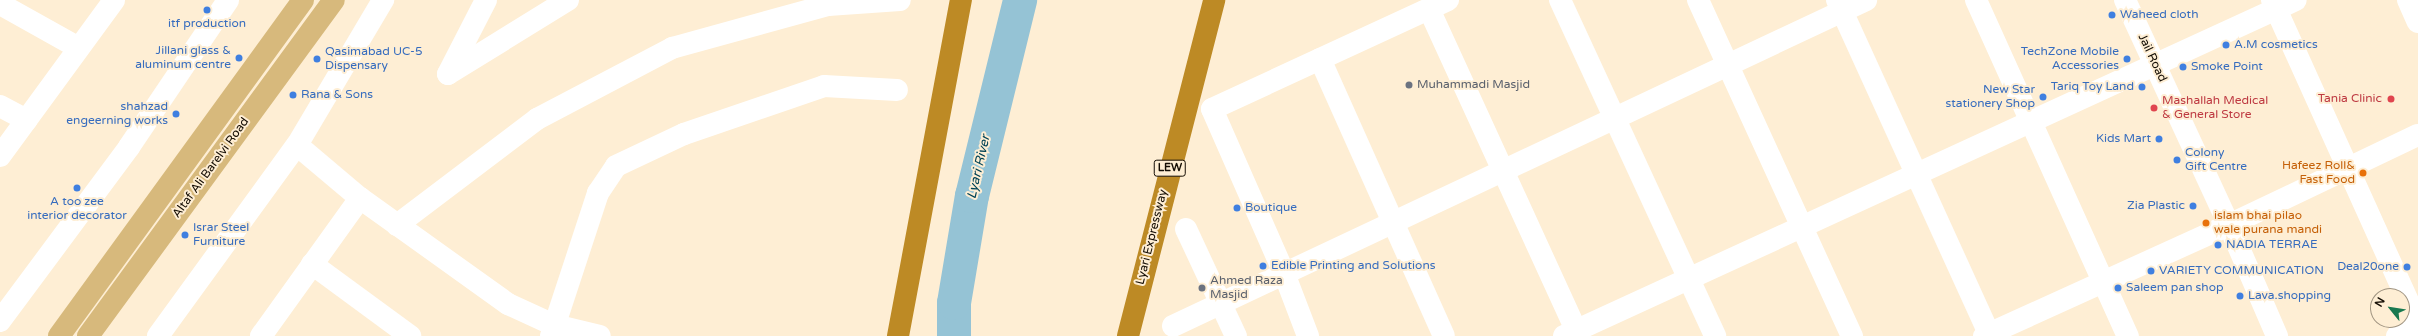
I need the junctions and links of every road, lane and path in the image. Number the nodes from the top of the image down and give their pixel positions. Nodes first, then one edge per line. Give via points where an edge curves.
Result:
1 (114, 0) edge
2 (228, 0) edge
3 (303, 0) edge
4 (334, 0) edge
5 (383, 0) edge
6 (486, 0) edge
7 (568, 0) edge
8 (900, 0) edge
9 (961, 0) edge
10 (1214, 0) edge
11 (1560, 0) edge
12 (1698, 0) edge
13 (1866, 0) edge
14 (1976, 0) edge
15 (2125, 0) edge
16 (2296, 0) edge
17 (2408, 0) edge
18 (0, 4) edge
19 (1438, 4) edge
20 (2274, 5) edge
21 (1839, 6) edge
22 (2418, 22) edge
23 (79, 48) junction
24 (1320, 59) junction
25 (2155, 64) junction
26 (1728, 65) junction
27 (897, 90) dead end
28 (0, 106) edge
29 (1615, 118) junction
30 (26, 120) junction
31 (2031, 122) junction
32 (2418, 135) edge
33 (297, 145) junction
34 (0, 156) edge
35 (2348, 168) junction
36 (1503, 170) junction
37 (1916, 174) junction
38 (360, 198) junction
39 (1393, 222) junction
40 (397, 225) junction
41 (2229, 225) junction
42 (1802, 227) junction
43 (1186, 229) dead end
44 (312, 264) junction
45 (1284, 273) junction
46 (1689, 279) junction
47 (2104, 282) junction
48 (1222, 302) junction
49 (0, 321) edge
50 (2418, 325) edge
51 (1174, 326) dead end
52 (552, 331) edge
53 (1573, 334) edge
54 (265, 335) edge
55 (1988, 335) edge
56 (58, 336) edge
57 (88, 336) edge
58 (158, 336) edge
59 (410, 336) edge
60 (600, 336) edge
61 (898, 336) edge
62 (1128, 336) edge
63 (1236, 336) edge
64 (1308, 336) edge
65 (1444, 336) edge
66 (1715, 336) edge
67 (1852, 336) edge
68 (2128, 336) edge
69 (2277, 336) edge
70 (2398, 336) edge

1 - 23 street
2 - 49 street via 129,147
3 - 56 main road, Altaf Ali Barelvi Road
4 - 57 main road, Altaf Ali Barelvi Road
5 - 33 street
6 - 7 street via 448,74
8 - 40 street via 828,4 672,48 536,119
9 - 61 highway
10 - 62 highway, Lyari Expressway / LEW
11 - 29 street
12 - 26 street
13 - 21 street
14 - 31 street
15 - 25 street, Jail Road
16 - 20 street
17 - 22 street
18 - 23 street
19 - 24 street
19 - 36 street
20 - 25 street
20 - 35 street
21 - 26 street
21 - 37 street
23 - 30 street
24 - 39 street
24 - 45 street via 1212,109
25 - 31 street
25 - 41 street, Jail Road
26 - 29 street
26 - 42 street
27 - 52 street via 824,86 684,134 616,166 598,192
28 - 30 street
29 - 36 street
29 - 46 street
30 - 34 street
31 - 37 street
31 - 47 street
32 - 35 street
33 - 38 street
33 - 58 street
35 - 41 street
35 - 50 street
36 - 39 street
36 - 53 street
37 - 42 street
37 - 55 street
38 - 40 street
38 - 44 street
39 - 45 street
39 - 65 street
40 - 52 street via 508,304
41 - 47 street
41 - 69 street, Jail Road
42 - 46 street
42 - 67 street
43 - 48 street
44 - 54 street
44 - 59 street
45 - 48 street
45 - 64 street
46 - 53 street
46 - 66 street
47 - 55 street
47 - 68 street
48 - 51 street
48 - 63 street
50 - 70 street
52 - 60 street

